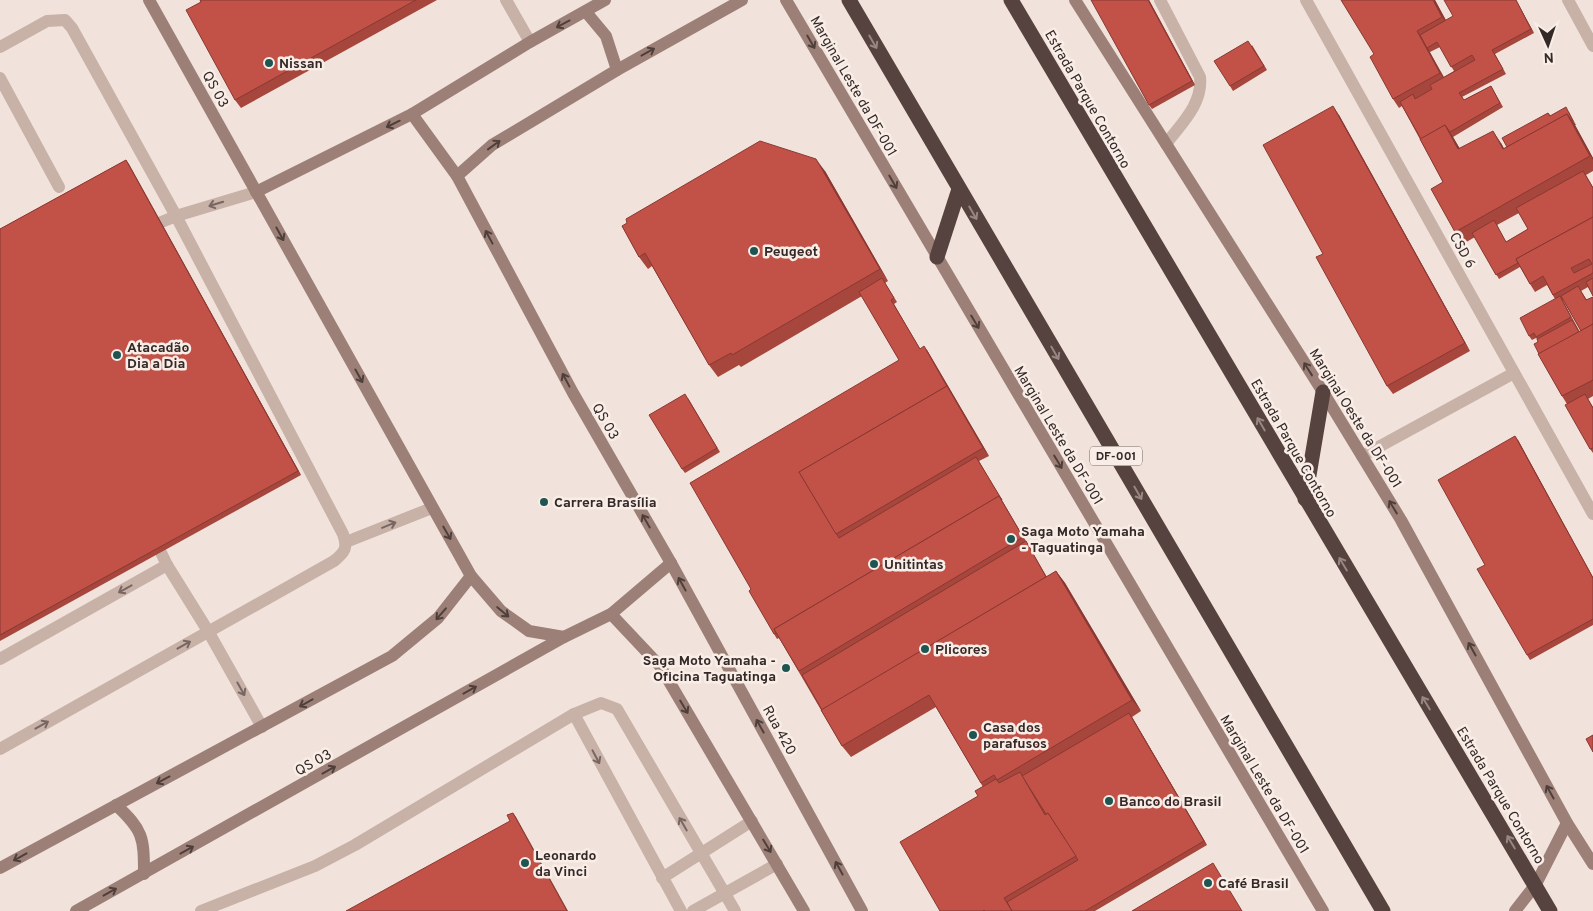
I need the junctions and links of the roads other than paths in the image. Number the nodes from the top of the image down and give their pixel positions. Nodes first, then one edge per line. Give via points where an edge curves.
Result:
1 (149, 0) edge
2 (506, 0) edge
3 (605, 0) edge
4 (742, 0) edge
5 (786, 0) edge
6 (848, 0) edge
7 (1012, 0) edge
8 (1075, 0) edge
9 (1160, 0) edge
10 (1306, 0) edge
11 (1568, 0) edge
12 (586, 12) junction
13 (530, 42) junction
14 (1593, 46) edge
15 (0, 48) edge
16 (617, 70) junction
17 (0, 78) edge
18 (412, 114) junction
19 (1166, 144) junction
20 (457, 176) junction
21 (59, 187) dead end
22 (959, 189) junction
23 (256, 192) junction
24 (176, 216) junction
25 (132, 234) edge
26 (937, 257) junction
27 (1514, 373) junction
28 (1323, 392) junction
29 (1362, 456) junction
30 (1305, 499) junction
31 (432, 508) junction
32 (1593, 514) edge
33 (150, 529) edge
34 (346, 542) junction
35 (671, 563) junction
36 (166, 564) junction
37 (471, 576) junction
38 (610, 614) junction
39 (208, 631) junction
40 (564, 637) junction
41 (0, 659) edge
42 (574, 714) junction
43 (262, 727) junction
44 (0, 749) edge
45 (116, 805) junction
46 (752, 821) junction
47 (1567, 823) junction
48 (701, 855) junction
49 (777, 864) junction
50 (1593, 864) edge
51 (0, 868) edge
52 (144, 874) junction
53 (662, 878) junction
54 (1536, 884) junction
55 (725, 893) junction
56 (76, 911) edge
57 (200, 911) edge
58 (681, 911) edge
59 (693, 911) edge
60 (735, 911) edge
61 (804, 911) edge
62 (862, 911) edge
63 (1323, 911) edge
64 (1383, 911) edge
65 (1515, 911) edge
66 (1550, 911) edge

1 - 23 main road, QS 03
2 - 13 street
3 - 12 main road
16 -> 4 main road
5 -> 26 main road, Marginal Leste da DF-001
6 -> 22 highway, DF-001
30 -> 7 highway, Estrada Parque Contorno
8 - 19 main road, Marginal Oeste da DF-001
9 - 19 street via 1200,78 1202,90 1196,104
10 - 27 street, CSD 6
11 - 14 street
12 -> 13 main road
12 - 16 main road via 606,36
13 - 18 main road
15 - 24 street via 47,21 65,20
20 -> 16 main road via 492,145
17 - 21 street
18 - 20 main road, QS 03
18 -> 23 main road
28 -> 19 main road, Marginal Oeste da DF-001
35 -> 20 main road, QS 03 via 573,392
22 - 26 highway
22 -> 64 highway, DF-001
23 -> 24 street
23 -> 31 main road, QS 03
24 - 25 street
24 - 34 street
26 -> 63 main road, Marginal Leste da DF-001
27 - 29 street
27 - 32 street, CSD 6
28 - 29 main road, Marginal Oeste da DF-001
28 - 30 highway
47 -> 29 main road, Marginal Oeste da DF-001 via 1401,520
54 -> 30 highway, Estrada Parque Contorno
34 -> 31 street
31 -> 37 main road, QS 03
33 - 36 street
34 - 39 street via 344,554 334,561
35 - 38 main road, QS 03
62 -> 35 main road, Rua 420
36 - 39 street
36 -> 41 street
37 -> 40 main road, QS 03 via 501,611 529,631
37 -> 43 main road via 438,618 392,656
38 - 40 main road, QS 03
38 -> 46 main road via 660,666
39 -> 43 street
44 -> 39 street
52 -> 40 main road, QS 03
48 -> 42 street via 616,709 601,703
42 -> 53 street
42 - 57 street via 355,845 315,866
43 -> 45 main road
45 -> 51 main road
45 - 52 main road via 135,823 144,844
46 - 48 street
46 -> 49 main road
47 - 50 main road, Marginal Oeste da DF-001
47 - 54 main road
48 - 53 street
48 - 55 street
49 - 55 street
49 - 61 main road
56 -> 52 main road, QS 03
53 - 58 street
54 - 65 main road
54 - 66 highway, Estrada Parque Contorno
55 - 59 street
55 - 60 street

